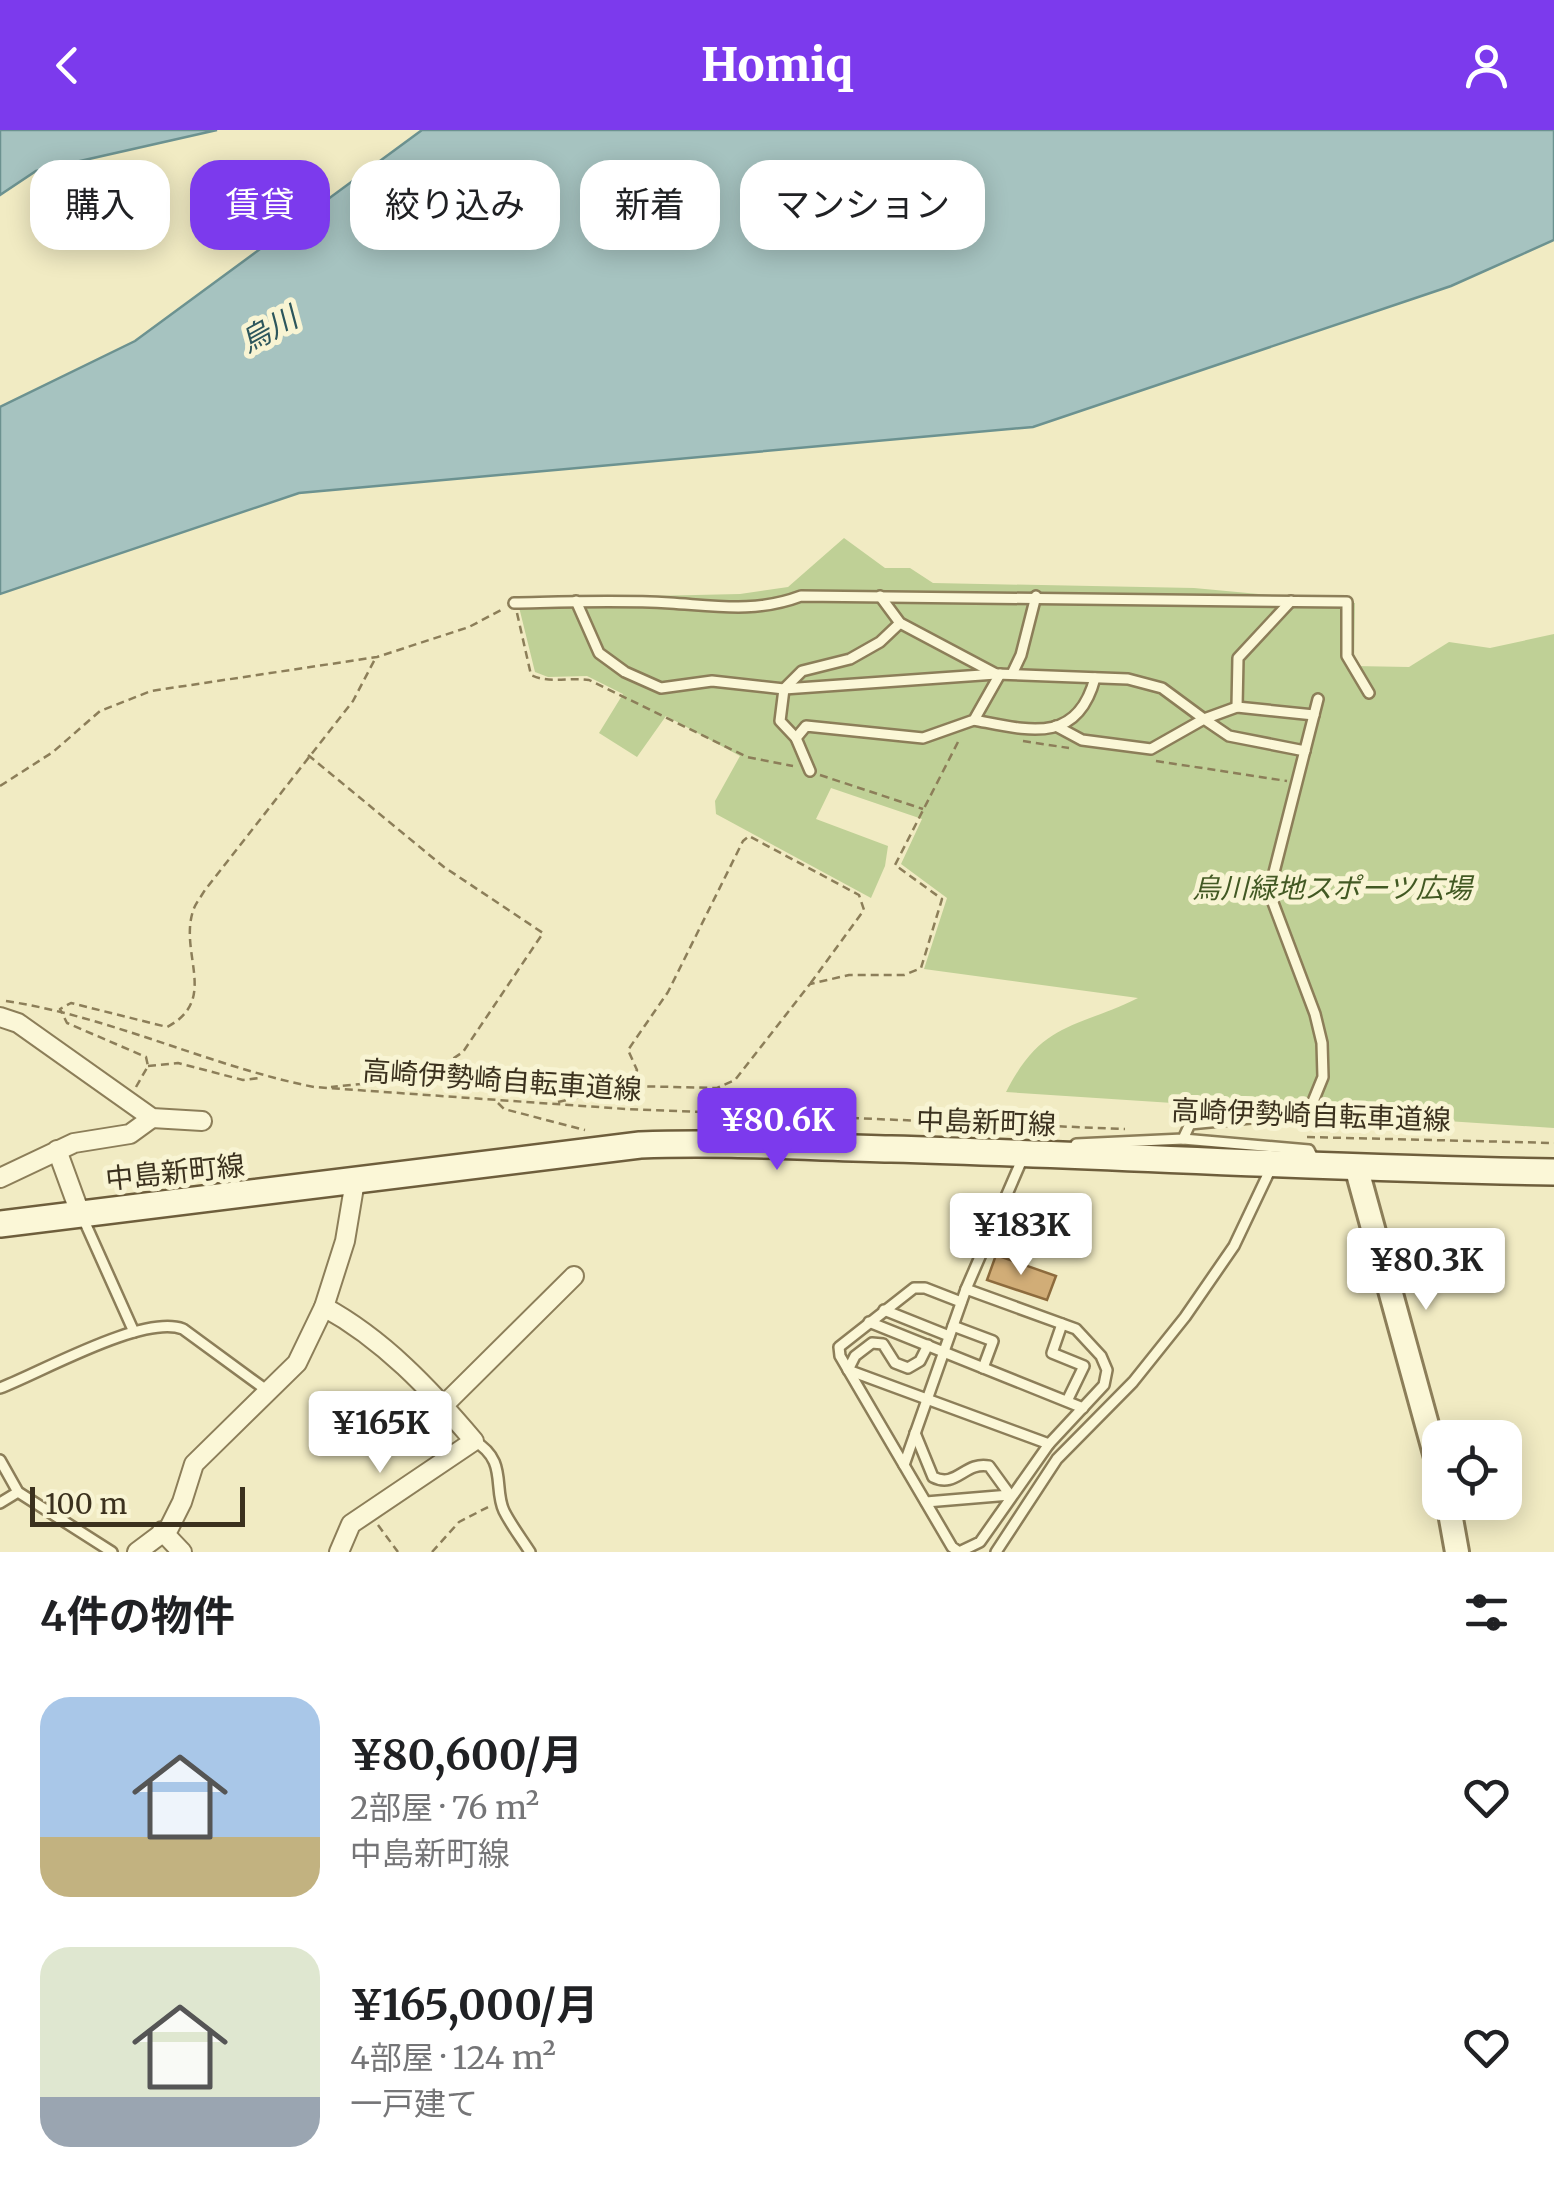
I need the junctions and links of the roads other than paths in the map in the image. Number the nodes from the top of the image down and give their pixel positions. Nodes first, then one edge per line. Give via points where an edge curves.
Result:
1 (880, 596) junction
2 (1036, 596) junction
3 (1292, 601) junction
4 (576, 602) junction
5 (514, 603) road end
6 (900, 623) junction
7 (1002, 674) junction
8 (1094, 678) junction
9 (784, 689) junction
10 (1369, 693) dead end
11 (1318, 699) dead end
12 (1237, 707) junction
13 (1314, 715) junction
14 (1204, 719) junction
15 (974, 720) junction
16 (1056, 726) junction
17 (796, 738) junction
18 (1305, 751) junction
19 (810, 771) road end
20 (0, 1017) edge
21 (152, 1118) junction
22 (202, 1122) dead end
23 (1183, 1139) junction
24 (57, 1150) junction
25 (1031, 1153) junction
26 (1272, 1166) junction
27 (1316, 1167) junction
28 (1357, 1170) junction
29 (1554, 1172) edge
30 (0, 1178) edge
31 (355, 1181) junction
32 (80, 1212) junction
33 (0, 1224) edge
34 (574, 1276) dead end
35 (966, 1289) junction
36 (961, 1302) junction
37 (324, 1306) junction
38 (884, 1310) junction
39 (870, 1322) junction
40 (1062, 1324) junction
41 (951, 1331) junction
42 (134, 1332) junction
43 (928, 1345) junction
44 (944, 1352) junction
45 (982, 1368) junction
46 (848, 1370) junction
47 (0, 1388) edge
48 (268, 1392) junction
49 (927, 1398) junction
50 (1067, 1401) junction
51 (444, 1405) junction
52 (1083, 1408) junction
53 (1426, 1420) edge
54 (915, 1432) junction
55 (474, 1441) junction
56 (1049, 1444) junction
57 (0, 1460) edge
58 (904, 1465) junction
59 (18, 1492) junction
60 (1010, 1495) junction
61 (0, 1502) edge
62 (926, 1502) junction
63 (1451, 1520) edge
64 (162, 1531) junction
65 (112, 1552) edge
66 (137, 1552) edge
67 (182, 1552) edge
68 (339, 1552) edge
69 (530, 1552) edge
70 (996, 1552) edge
71 (1457, 1552) edge

1 - 2 lane
1 - 4 lane via 801,596 739,609
1 - 6 lane
2 - 3 lane
2 - 7 lane via 1021,655
3 - 10 lane via 1347,602 1348,656
3 - 12 lane via 1238,658
4 - 5 lane
4 - 9 lane via 599,653 661,688 712,680
6 - 7 lane
6 - 9 lane via 850,659 802,671
7 - 8 lane
7 - 9 lane
7 - 15 lane
8 - 14 lane via 1162,688
8 - 16 lane via 1089,700
9 - 17 lane via 780,721
11 - 13 lane
12 - 13 lane
12 - 14 lane
13 - 18 lane
14 - 16 lane via 1151,749 1082,740
14 - 18 lane via 1229,736
15 - 16 lane via 1039,732
15 - 17 lane via 922,738 806,726
17 - 19 lane
18 - 23 lane via 1269,892 1314,1014 1323,1077 1304,1109 1190,1124
20 - 21 street
21 - 22 street
21 - 24 street via 130,1134
23 - 25 lane via 1061,1144
23 - 27 lane via 1309,1150
24 - 30 street
24 - 32 street
25 - 26 main road, 中島新町線
25 - 31 main road, 中島新町線 via 701,1143
25 - 35 lane
26 - 27 main road, 中島新町線
26 - 70 lane via 1234,1246 1185,1316 1133,1382 1057,1459
27 - 28 main road, 中島新町線
28 - 29 main road, 中島新町線
28 - 53 street
31 - 32 main road, 中島新町線
31 - 37 street
32 - 33 main road, 中島新町線
32 - 42 lane
34 - 51 street
35 - 36 lane
35 - 40 lane
36 - 38 lane via 914,1288
36 - 41 lane
37 - 48 street via 296,1364
37 - 51 street via 359,1326
38 - 39 lane
38 - 41 lane
39 - 43 lane
39 - 46 lane via 839,1346
40 - 50 lane via 1052,1353 1084,1366
40 - 52 lane via 1076,1329 1107,1370 1104,1385
41 - 44 lane
41 - 45 lane via 993,1342
42 - 47 lane
42 - 48 lane via 183,1329
43 - 44 lane
43 - 46 lane via 908,1368 872,1343
44 - 45 lane
44 - 49 lane
45 - 50 lane
46 - 49 lane
46 - 58 lane
48 - 64 street via 194,1464 182,1502
49 - 54 lane
49 - 56 lane
50 - 52 lane
51 - 55 street
52 - 56 lane
54 - 58 lane
54 - 60 lane via 932,1476 942,1482 968,1466 989,1466
55 - 68 street via 351,1524
55 - 69 lane via 485,1447 503,1492 500,1500
56 - 60 lane
57 - 59 lane
58 - 62 lane
59 - 61 lane
59 - 65 lane
60 - 62 lane
60 - 62 lane via 980,1542 959,1552
63 - 71 street
64 - 66 street
64 - 67 street

